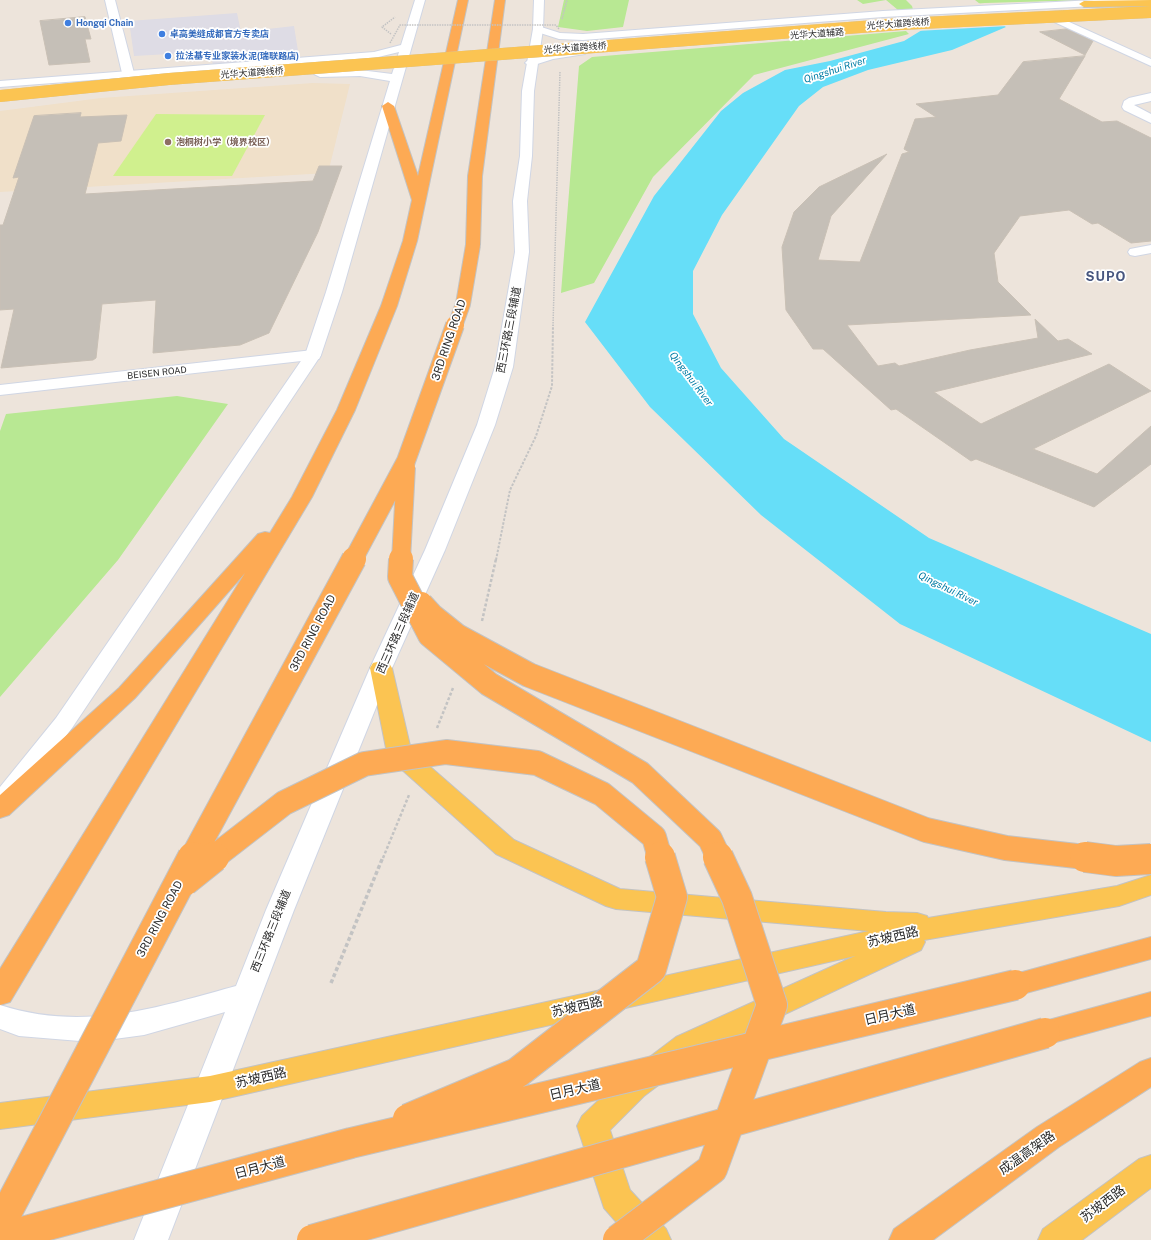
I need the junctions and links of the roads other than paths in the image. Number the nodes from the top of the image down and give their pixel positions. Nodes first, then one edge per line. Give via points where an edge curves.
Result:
1 (110, 0) edge
2 (420, 0) edge
3 (463, 0) edge
4 (500, 0) edge
5 (539, 0) edge
6 (1151, 2) edge
7 (1151, 8) edge
8 (1151, 12) edge
9 (1151, 16) edge
10 (1056, 19) junction
11 (538, 29) junction
12 (405, 48) junction
13 (342, 58) junction
14 (531, 63) junction
15 (1151, 63) edge
16 (128, 73) junction
17 (335, 73) junction
18 (396, 78) junction
19 (0, 84) edge
20 (0, 90) edge
21 (0, 96) edge
22 (1151, 97) edge
23 (0, 101) edge
24 (388, 106) junction
25 (1151, 119) edge
26 (419, 200) junction
27 (1151, 249) edge
28 (1135, 252) dead end
29 (313, 355) junction
30 (0, 390) edge
31 (406, 461) junction
32 (302, 497) junction
33 (403, 581) junction
34 (381, 668) junction
35 (0, 805) edge
36 (0, 809) edge
37 (1151, 860) edge
38 (1151, 885) edge
39 (176, 887) junction
40 (948, 924) junction
41 (1151, 948) edge
42 (0, 994) edge
43 (245, 995) junction
44 (1151, 1004) edge
45 (0, 1017) edge
46 (1151, 1071) edge
47 (210, 1089) junction
48 (0, 1116) edge
49 (351, 1144) junction
50 (1151, 1169) edge
51 (0, 1224) edge
52 (0, 1238) edge
53 (151, 1240) edge
54 (312, 1240) edge
55 (618, 1240) edge
56 (654, 1240) edge
57 (906, 1240) edge
58 (1055, 1240) edge

1 - 16 main road
2 - 12 main road
3 - 26 highway
4 - 31 highway, 3RD RING ROAD, bridge via 475,176 473,245 463,304
5 - 11 main road, 西三环路三段辅道
6 - 11 main road, 光华大道辅路 via 909,13 583,37 559,36
7 - 20 main road, 光华大道跨线桥 via 870,20 128,77
8 - 21 main road, 光华大道跨线桥, bridge via 901,24 161,80
9 - 10 main road, 光华大道辅路
10 - 14 main road, 光华大道辅路, bridge via 586,51
10 - 15 main road
11 - 14 main road, 西三环路三段辅道
12 - 13 main road via 374,55
12 - 18 main road
13 - 16 main road
13 - 17 main road
14 - 34 main road, 西三环路三段辅道 via 526,156 520,201 522,252 504,367 486,425 436,550
16 - 19 main road
17 - 18 main road
17 - 23 main road via 89,91
18 - 24 main road
22 - 25 main road via 1133,101 1128,107
24 - 26 highway
24 - 29 main road
26 - 32 highway via 410,241 389,306 346,410
27 - 28 main road
29 - 30 main road, BEISEN ROAD
29 - 35 main road via 64,723
31 - 33 highway, bridge via 400,577
31 - 39 highway, 3RD RING ROAD, bridge
32 - 36 highway via 127,693
32 - 42 highway
33 - 37 highway, bridge via 431,616 466,643 529,675 926,830 1006,848 1116,861
33 - 55 highway, bridge via 430,635 489,684 640,773 710,839 737,898 768,991 772,1005 712,1169
34 - 40 main road via 399,753 505,847 616,899 886,922
34 - 43 main road, 西三环路三段辅道
38 - 40 main road, 苏坡西路 via 1119,896
39 - 49 highway, bridge via 284,803 364,764 446,752 538,763 602,794 654,837 672,897 651,969 517,1073
39 - 51 highway, 3RD RING ROAD, bridge
40 - 47 main road, 苏坡西路
40 - 56 main road via 687,1046 633,1087 593,1126 616,1198
41 - 49 highway, 日月大道, bridge via 1015,985
43 - 45 main road via 144,1023 92,1030 19,1024
43 - 47 main road, 西三环路三段辅道
44 - 54 highway, bridge
46 - 57 highway, 成温高架路 via 1048,1137
47 - 48 main road, 苏坡西路
47 - 53 main road, 西三环路三段辅道
49 - 52 highway, 日月大道, bridge
50 - 58 main road, 苏坡西路

